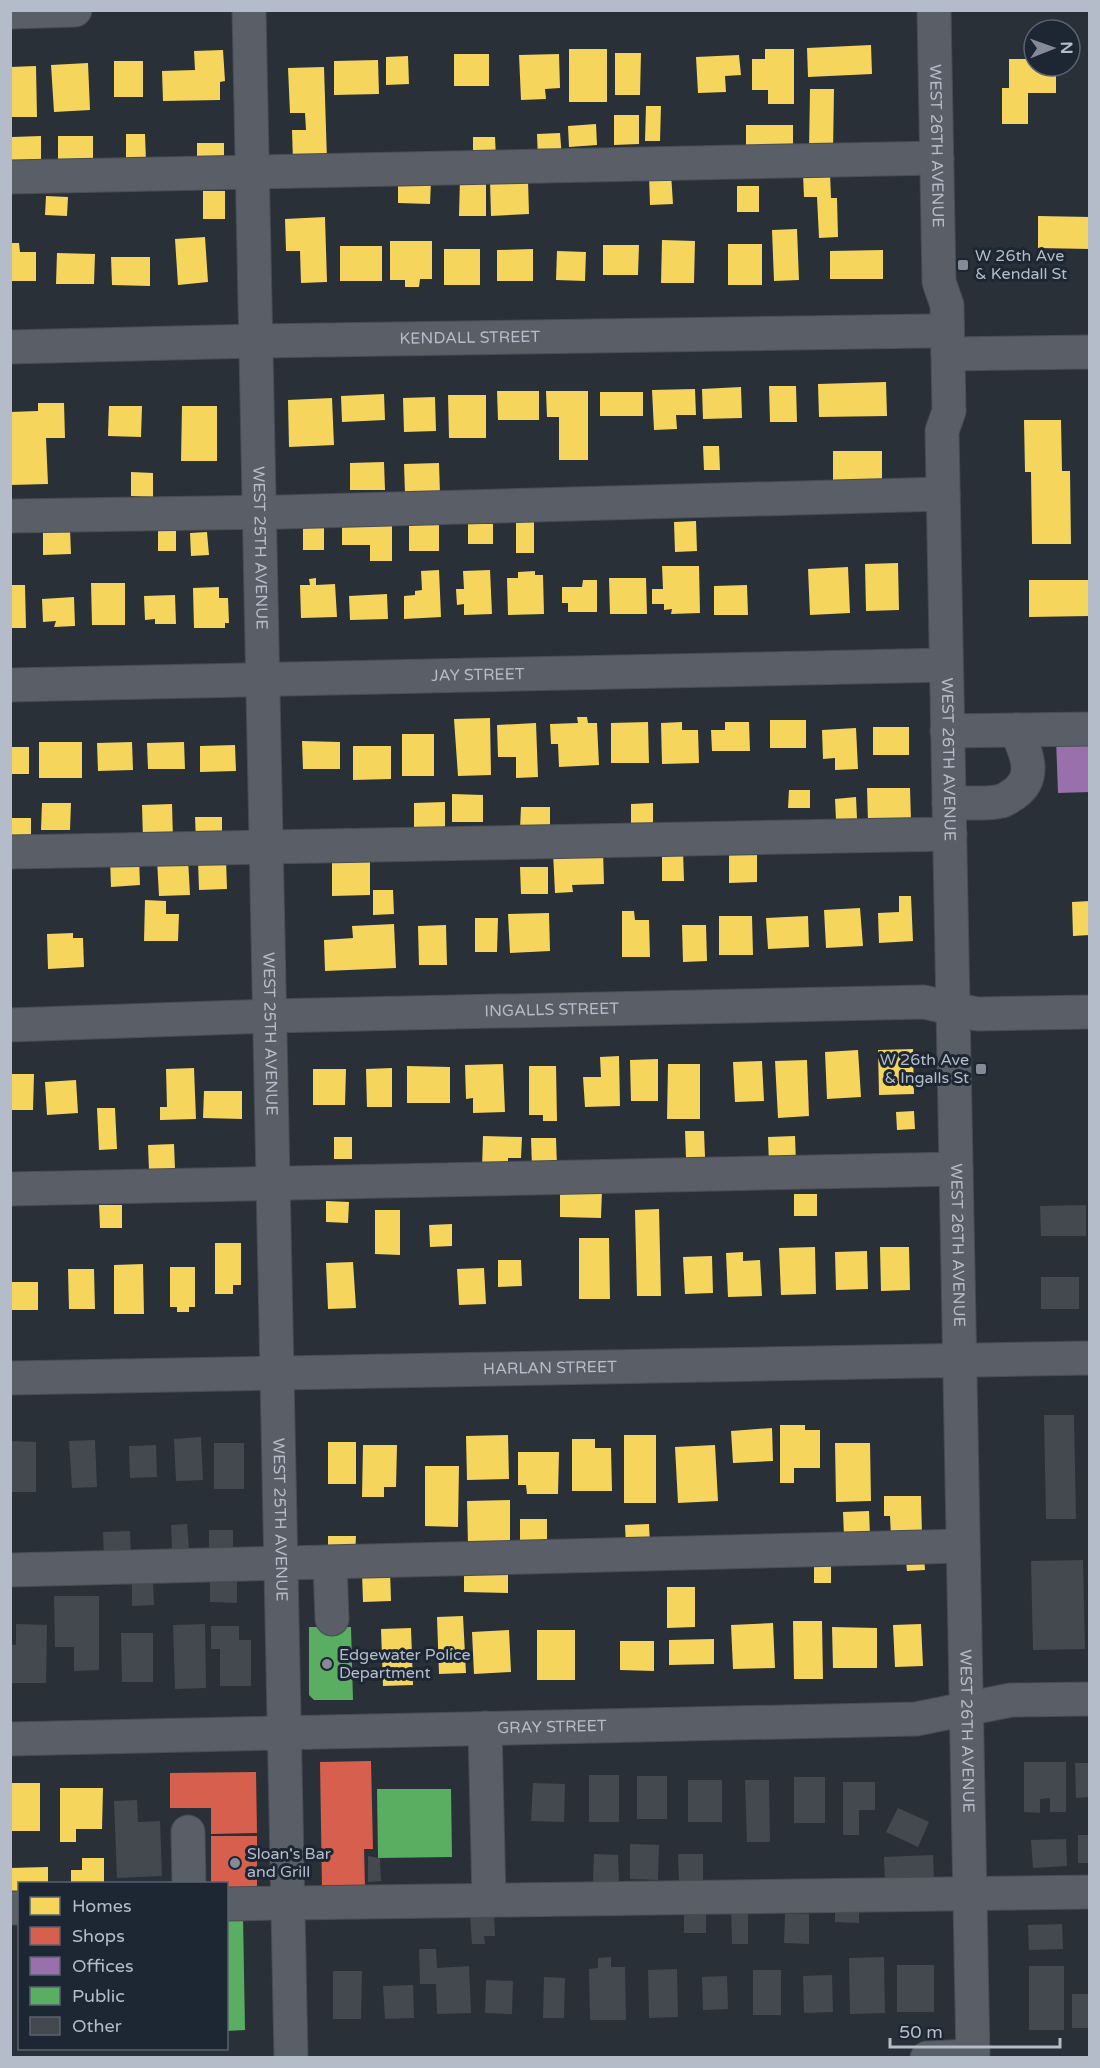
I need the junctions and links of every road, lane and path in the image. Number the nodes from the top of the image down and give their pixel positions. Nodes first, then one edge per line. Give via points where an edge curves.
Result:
1 (75, 10) edge
2 (249, 10) edge
3 (934, 10) edge
4 (10, 12) edge
5 (937, 158) junction
6 (254, 172) junction
7 (10, 177) edge
8 (256, 341) junction
9 (939, 342) junction
10 (10, 348) edge
11 (1089, 352) edge
12 (943, 494) junction
13 (260, 512) junction
14 (10, 516) edge
15 (946, 665) junction
16 (263, 678) junction
17 (10, 685) edge
18 (1089, 729) edge
19 (1016, 730) junction
20 (947, 731) junction
21 (949, 818) junction
22 (267, 847) junction
23 (10, 852) edge
24 (953, 1008) junction
25 (1089, 1012) edge
26 (270, 1016) junction
27 (10, 1025) edge
28 (956, 1169) junction
29 (273, 1183) junction
30 (10, 1189) edge
31 (1089, 1358) edge
32 (959, 1360) junction
33 (276, 1372) junction
34 (10, 1378) edge
35 (963, 1546) junction
36 (330, 1563) junction
37 (279, 1564) junction
38 (10, 1570) edge
39 (332, 1619) dead end
40 (1089, 1699) edge
41 (966, 1709) junction
42 (485, 1728) junction
43 (283, 1734) junction
44 (10, 1739) edge
45 (188, 1832) dead end
46 (189, 1882) edge
47 (1089, 1892) edge
48 (969, 1893) junction
49 (489, 1900) junction
50 (287, 1903) junction
51 (228, 1904) edge
52 (972, 2057) edge
53 (291, 2058) edge
54 (927, 2058) edge

1 - 4 street
2 - 6 street, WEST 25TH AVENUE
3 - 5 street, WEST 26TH AVENUE
5 - 6 street
5 - 9 street, WEST 26TH AVENUE via 939,282 928,304
6 - 7 street
6 - 8 street, WEST 25TH AVENUE
8 - 9 street, KENDALL STREET
8 - 10 street, KENDALL STREET
8 - 13 street, WEST 25TH AVENUE
9 - 11 street, KENDALL STREET
9 - 12 street, WEST 26TH AVENUE via 931,412 942,431
12 - 13 street
12 - 15 street, WEST 26TH AVENUE
13 - 14 street
13 - 16 street, WEST 25TH AVENUE
15 - 16 street, JAY STREET
15 - 20 street, WEST 26TH AVENUE
16 - 17 street, JAY STREET
16 - 22 street, WEST 25TH AVENUE
18 - 19 street
19 - 20 street
19 - 21 street via 1030,770 1025,783 1003,801
20 - 21 street, WEST 26TH AVENUE
21 - 22 street
21 - 24 street, WEST 26TH AVENUE
22 - 23 street
22 - 26 street, WEST 25TH AVENUE
24 - 25 street, INGALLS STREET via 981,1014
24 - 26 street, INGALLS STREET via 924,1002
24 - 28 street, WEST 26TH AVENUE
26 - 27 street, INGALLS STREET
26 - 29 street, WEST 25TH AVENUE
28 - 29 street
28 - 32 street, WEST 26TH AVENUE
29 - 30 street
29 - 33 street, WEST 25TH AVENUE
31 - 32 street, HARLAN STREET
32 - 33 street, HARLAN STREET
32 - 35 street, WEST 26TH AVENUE
33 - 34 street, HARLAN STREET
33 - 37 street, WEST 25TH AVENUE
35 - 36 street
35 - 41 street, WEST 26TH AVENUE
36 - 37 street
36 - 39 street
37 - 38 street
37 - 43 street, WEST 25TH AVENUE
40 - 41 street, GRAY STREET via 1011,1700
41 - 42 street, GRAY STREET via 916,1719
41 - 48 street, WEST 26TH AVENUE
42 - 43 street, GRAY STREET
42 - 49 street
43 - 44 street, GRAY STREET
43 - 50 street, WEST 25TH AVENUE
45 - 46 street
47 - 48 street
48 - 49 street
48 - 52 street, WEST 26TH AVENUE
49 - 50 street
50 - 51 street
50 - 53 street, WEST 25TH AVENUE
52 - 54 street

